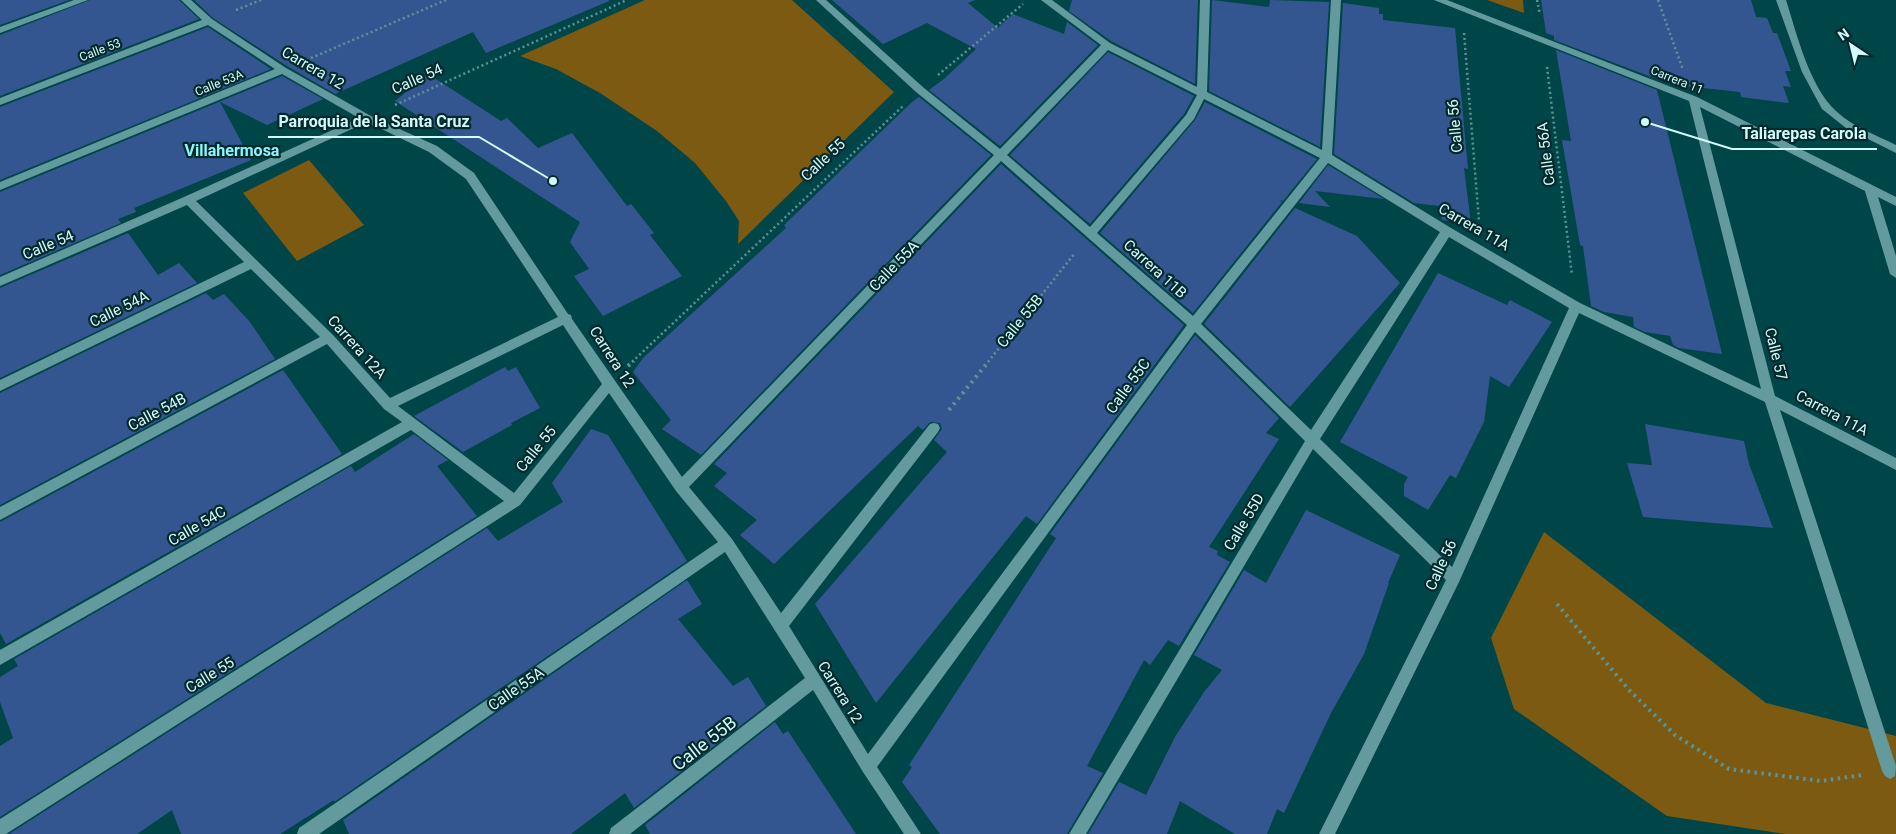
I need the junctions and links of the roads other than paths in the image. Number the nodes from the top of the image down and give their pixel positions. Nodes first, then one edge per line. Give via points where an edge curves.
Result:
1 (83, 0) edge
2 (186, 0) edge
3 (821, 0) edge
4 (1046, 0) edge
5 (1205, 0) edge
6 (1336, 0) edge
7 (1439, 0) edge
8 (1781, 0) edge
9 (209, 21) junction
10 (0, 30) edge
11 (1107, 45) junction
12 (283, 70) junction
13 (1202, 94) junction
14 (1694, 99) junction
15 (0, 102) edge
16 (367, 118) junction
17 (1896, 149) edge
18 (1001, 155) junction
19 (1328, 157) junction
20 (0, 186) edge
21 (1869, 187) junction
22 (188, 200) junction
23 (1896, 202) edge
24 (1447, 230) junction
25 (1091, 233) junction
26 (252, 263) junction
27 (1896, 274) edge
28 (0, 282) edge
29 (1576, 306) junction
30 (567, 318) junction
31 (1194, 324) junction
32 (329, 338) junction
33 (610, 384) junction
34 (0, 386) edge
35 (1770, 399) junction
36 (388, 405) junction
37 (410, 424) junction
38 (934, 428) road end
39 (1312, 440) junction
40 (1896, 464) edge
41 (681, 487) junction
42 (515, 501) junction
43 (0, 514) edge
44 (726, 543) junction
45 (1454, 578) junction
46 (781, 624) junction
47 (0, 658) edge
48 (814, 681) junction
49 (868, 767) junction
50 (1890, 771) road end
51 (0, 828) edge
52 (305, 834) edge
53 (617, 834) edge
54 (913, 834) edge
55 (1076, 834) edge
56 (1327, 834) edge

1 - 10 street
2 - 9 street, Carrera 12
3 - 18 street, Carrera 11B via 920,90
4 - 11 street, Carrera 11A
5 - 13 street
6 - 19 street
7 - 14 street, Carrera 11
8 - 17 street via 1815,90 1826,108 1846,123
9 - 12 street, Carrera 12
9 - 15 street, Calle 53
11 - 13 street, Carrera 11A
11 - 18 street, Calle 55A
12 - 16 street, Carrera 12
12 - 20 street, Calle 53A
13 - 19 street, Carrera 11A
13 - 25 street via 1190,117
14 - 21 street, Carrera 11
14 - 35 street, Calle 57
16 - 22 street, Calle 54
16 - 30 street, Carrera 12 via 433,149 470,176
18 - 25 street, Carrera 11B
18 - 41 street, Calle 55A
19 - 24 street, Carrera 11A
19 - 31 street, Calle 55C
21 - 23 street, Carrera 11
21 - 27 street
22 - 26 street, Carrera 12A
22 - 28 street, Calle 54
24 - 29 street, Carrera 11A
24 - 39 street, Calle 55D
25 - 31 street, Carrera 11B
26 - 32 street, Carrera 12A
26 - 34 street, Calle 54A
29 - 35 street, Carrera 11A
29 - 45 street, Calle 56
30 - 33 street, Carrera 12
30 - 36 street
31 - 39 street, Carrera 11B
31 - 49 street, Calle 55C
32 - 36 street, Carrera 12A
32 - 43 street, Calle 54B
33 - 41 street, Carrera 12
33 - 42 street, Calle 55
35 - 40 street, Carrera 11A
35 - 50 street, Calle 57
36 - 37 street, Carrera 12A
37 - 42 street, Carrera 12A
37 - 47 street, Calle 54C
38 - 46 street
39 - 45 street, Carrera 11B
39 - 55 street, Calle 55D
41 - 44 street, Carrera 12
42 - 51 street, Calle 55
44 - 46 street, Carrera 12
44 - 52 street, Calle 55A
45 - 56 street, Calle 56
46 - 48 street, Carrera 12
48 - 49 street, Carrera 12
48 - 53 street, Calle 55B
49 - 54 street, Carrera 12

